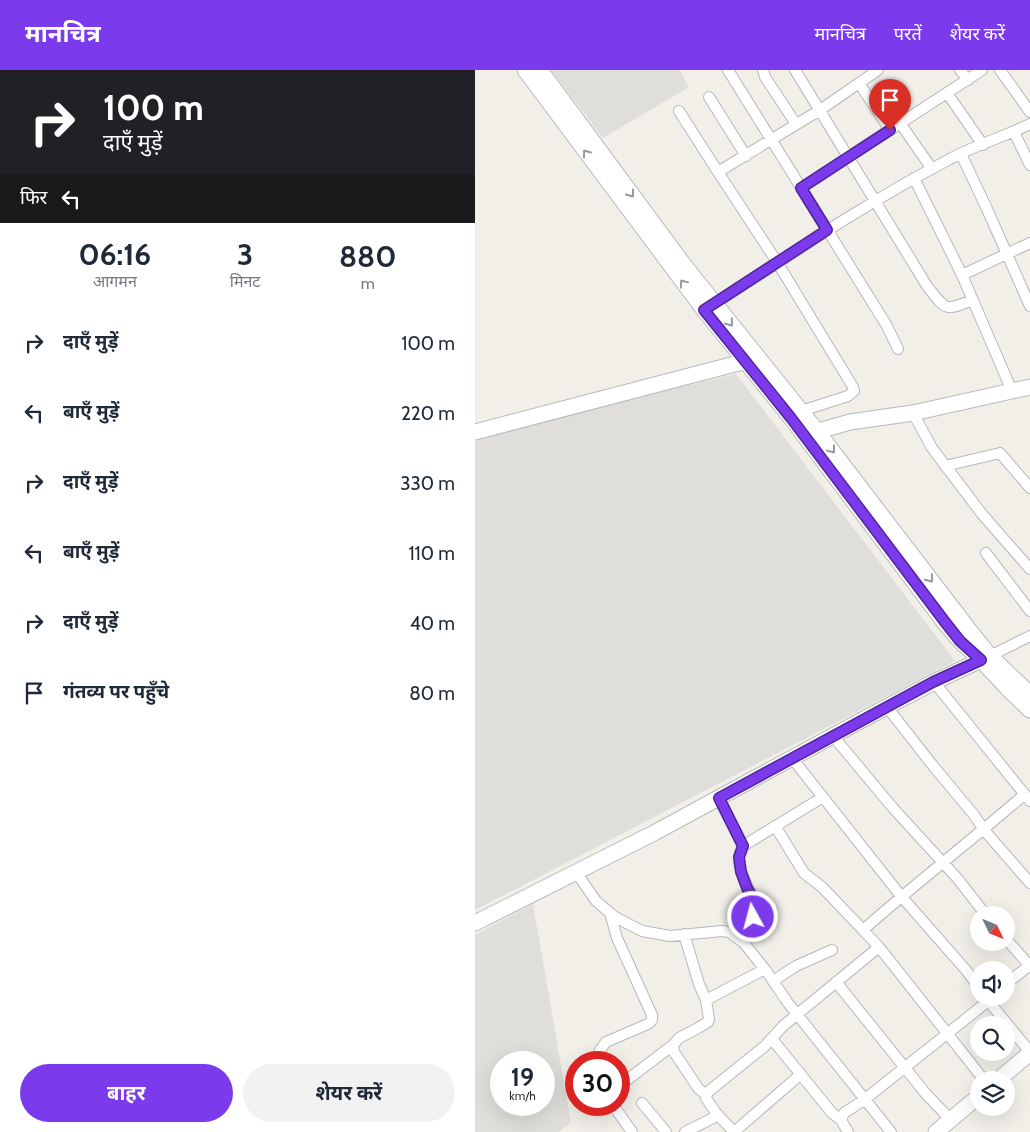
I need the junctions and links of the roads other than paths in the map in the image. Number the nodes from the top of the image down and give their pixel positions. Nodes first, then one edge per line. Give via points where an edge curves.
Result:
1 (525, 70) edge
2 (541, 70) edge
3 (728, 70) edge
4 (763, 70) edge
5 (795, 70) edge
6 (878, 70) edge
7 (961, 70) edge
8 (981, 70) edge
9 (1000, 70) edge
10 (967, 80) junction
11 (859, 84) junction
12 (947, 93) junction
13 (709, 97) dead end
14 (820, 110) junction
15 (679, 111) dead end
16 (1030, 112) edge
17 (900, 123) junction
18 (796, 124) junction
19 (1030, 124) edge
20 (890, 130) junction
21 (1014, 132) junction
22 (771, 140) junction
23 (983, 145) junction
24 (961, 154) junction
25 (745, 156) junction
26 (848, 157) junction
27 (1030, 166) edge
28 (931, 169) junction
29 (718, 172) junction
30 (914, 178) junction
31 (801, 188) junction
32 (876, 201) junction
33 (827, 230) junction
34 (1030, 243) edge
35 (1008, 254) junction
36 (777, 262) junction
37 (962, 275) junction
38 (972, 300) junction
39 (1030, 306) edge
40 (709, 307) junction
41 (898, 349) dead end
42 (752, 360) junction
43 (1029, 389) edge
44 (1012, 391) junction
45 (801, 411) junction
46 (913, 413) junction
47 (475, 430) edge
48 (811, 433) junction
49 (945, 466) junction
50 (1030, 488) edge
51 (986, 553) dead end
52 (1030, 569) edge
53 (1030, 611) edge
54 (1030, 636) edge
55 (986, 658) junction
56 (933, 682) junction
57 (1030, 694) edge
58 (887, 707) junction
59 (1030, 710) edge
60 (833, 736) junction
61 (792, 758) junction
62 (823, 797) junction
63 (1027, 797) edge
64 (719, 798) junction
65 (775, 826) junction
66 (984, 830) junction
67 (743, 846) junction
68 (942, 862) junction
69 (576, 872) junction
70 (1030, 883) edge
71 (901, 896) junction
72 (979, 906) edge
73 (610, 913) junction
74 (475, 923) edge
75 (863, 930) junction
76 (729, 932) junction
77 (684, 934) junction
78 (879, 947) junction
79 (1015, 949) edge
80 (832, 950) dead end
81 (1030, 965) edge
82 (765, 969) junction
83 (970, 975) edge
84 (1015, 977) edge
85 (773, 981) junction
86 (836, 982) junction
87 (706, 1000) junction
88 (980, 1006) edge
89 (995, 1006) edge
90 (796, 1015) junction
91 (948, 1034) junction
92 (772, 1039) junction
93 (673, 1045) junction
94 (600, 1051) edge
95 (1030, 1052) edge
96 (904, 1067) junction
97 (977, 1071) edge
98 (1008, 1071) edge
99 (801, 1074) junction
100 (630, 1078) edge
101 (706, 1095) junction
102 (864, 1100) junction
103 (642, 1103) dead end
104 (970, 1103) edge
105 (716, 1113) junction
106 (621, 1116) edge
107 (841, 1120) junction
108 (950, 1120) junction
109 (698, 1129) edge
110 (847, 1131) edge
111 (632, 1132) edge
112 (666, 1132) edge
113 (685, 1132) edge
114 (734, 1132) edge
115 (891, 1132) edge
116 (936, 1132) edge

40 -> 1 main road
2 -> 40 main road
3 - 22 street
4 - 18 street
5 - 14 street
6 - 11 street
7 - 10 street
8 - 10 street
9 - 16 street
10 - 12 street
11 - 14 street
11 - 20 street
12 - 17 street
12 - 23 street
13 - 25 street
14 - 18 street
14 - 26 street
15 - 29 street
17 - 20 street
17 - 28 street
18 - 22 street
19 - 21 street
20 - 26 street
21 - 23 street
21 - 27 street
22 - 25 street
22 - 31 street
23 - 24 street
24 - 28 street
24 - 35 street
25 - 29 street
26 - 31 street
26 - 32 street
28 - 30 street
29 - 36 street
30 - 32 street
30 - 37 street
31 - 33 street
32 - 33 street
32 - 38 street via 938,300 952,309
33 - 36 street
33 - 41 street
34 - 35 street
35 - 37 street
35 - 39 street
36 - 40 street
36 - 45 street via 854,391 848,396
37 - 38 street
38 - 44 street
40 - 42 main road
42 - 45 main road
42 - 47 main road
42 - 48 main road
43 - 44 main road
44 - 46 main road
45 - 48 main road
46 - 48 main road via 850,422
46 - 49 street
48 - 55 main road via 945,622 960,641
49 - 50 street via 1000,453
49 - 52 street
51 - 53 street
54 - 55 street
55 - 56 main road
55 - 57 main road
55 - 59 main road via 1008,690
56 - 58 main road
56 - 63 street
58 - 60 main road
58 - 66 street
60 - 61 main road
60 - 68 street
61 - 62 street
61 - 64 main road
62 - 65 street
62 - 71 street
63 - 66 street
64 - 67 street
64 - 69 main road
65 - 67 street
65 - 75 street via 804,873 823,887
66 - 68 street
66 - 70 street
67 - 76 street via 739,857 741,872 757,911
68 - 71 street
68 - 72 street
69 - 73 street via 594,899
69 - 74 main road
71 - 75 street
71 - 83 street
73 - 77 street via 642,931 670,936
73 - 94 street via 617,938 652,1015 648,1024 606,1042
75 - 78 street
76 - 77 street
76 - 82 street via 744,943
77 - 87 street
78 - 86 street
78 - 91 street
79 - 81 street
80 - 85 street via 796,966
81 - 84 street
82 - 85 street
82 - 87 street
85 - 90 street
86 - 90 street
86 - 96 street
87 - 93 street via 708,1022 679,1038
88 - 91 street
89 - 95 street
90 - 92 street
90 - 102 street
91 - 96 street
91 - 97 street
92 - 99 street
92 - 101 street
93 - 100 street
93 - 101 street via 698,1088
95 - 98 main road
96 - 102 street
96 - 108 street
99 - 107 street
99 - 114 street
101 - 105 street
102 - 107 street via 845,1113
102 - 115 street
103 - 112 street
104 - 108 main road
105 - 109 street
105 - 114 street
106 - 111 street
107 - 110 street
108 - 116 main road
109 - 113 street

